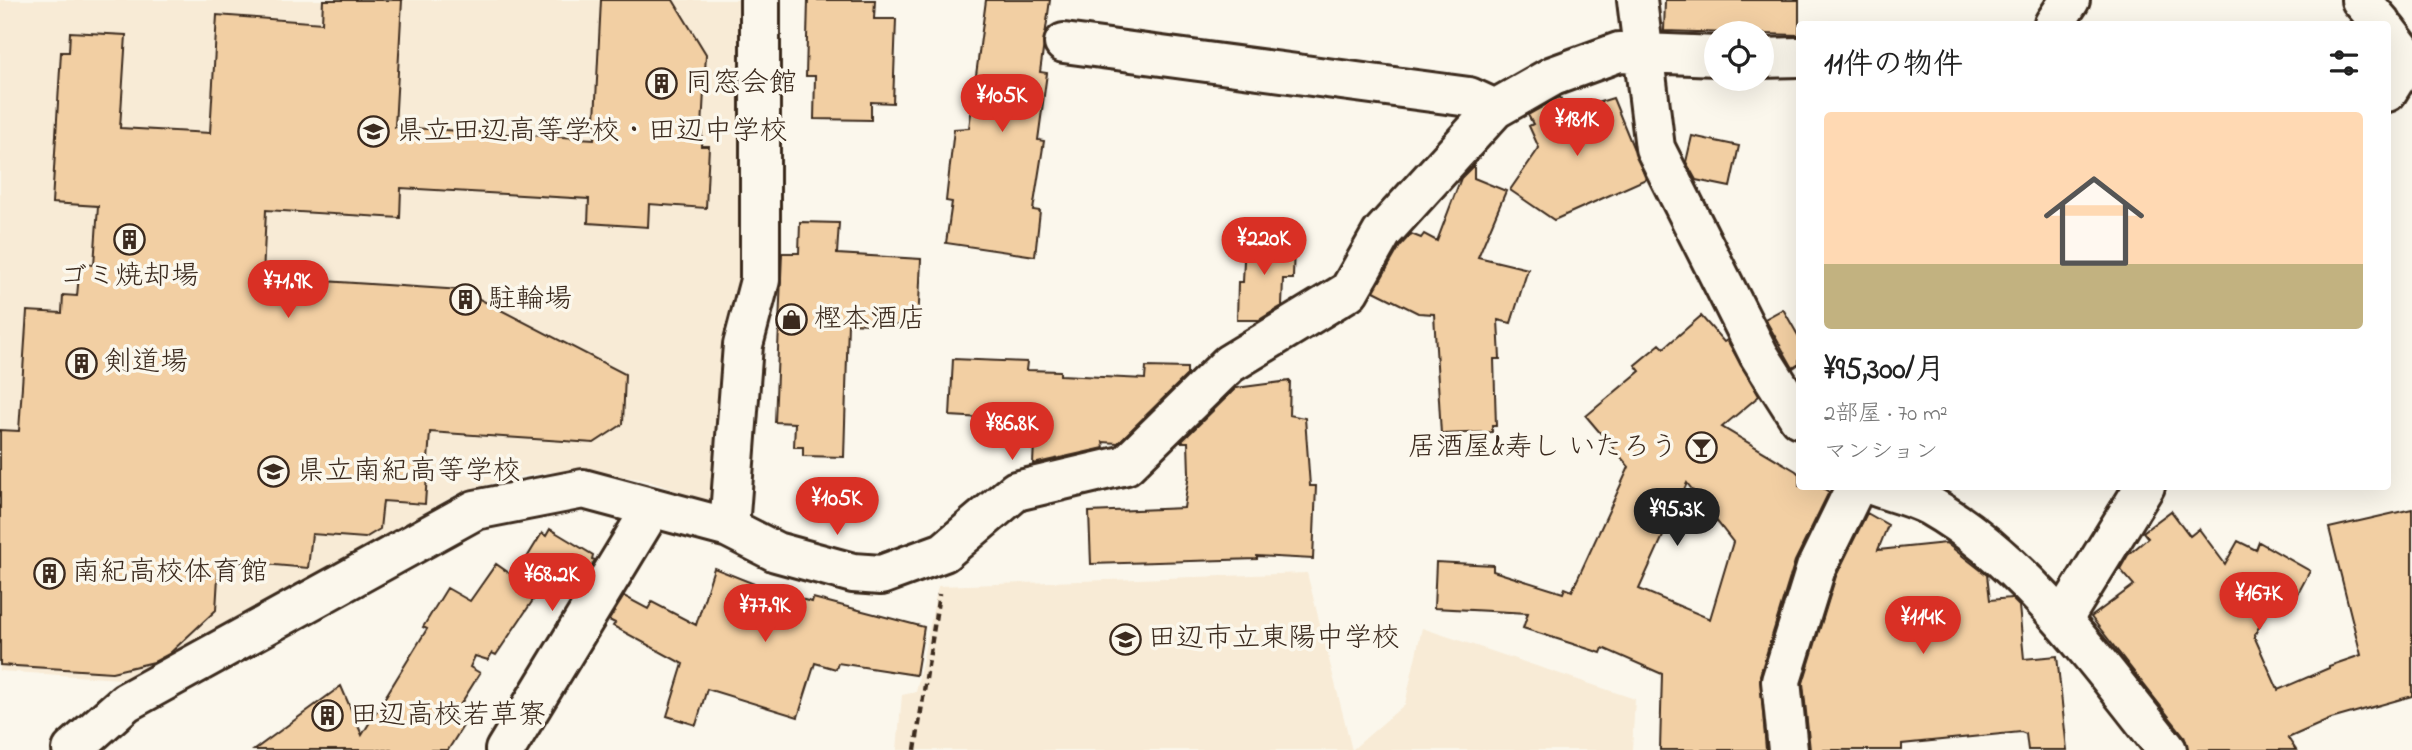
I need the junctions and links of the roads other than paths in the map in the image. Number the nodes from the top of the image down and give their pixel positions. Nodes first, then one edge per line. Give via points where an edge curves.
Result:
1 (760, 0) edge
2 (1637, 0) edge
3 (2070, 0) edge
4 (2361, 0) edge
5 (2056, 21) edge
6 (2379, 21) edge
7 (1064, 43) dead end
8 (2403, 51) edge
9 (1644, 53) junction
10 (1704, 56) edge
11 (1796, 57) edge
12 (1774, 58) edge
13 (2391, 82) edge
14 (1495, 109) junction
15 (1796, 413) edge
16 (1854, 490) edge
17 (1886, 490) edge
18 (2143, 490) edge
19 (652, 508) junction
20 (729, 528) junction
21 (2063, 619) junction
22 (72, 750) edge
23 (505, 750) edge
24 (1788, 750) edge
25 (2167, 750) edge

1 - 20 street via 760,280 743,345
2 - 9 street
3 - 5 street
4 - 6 street
7 - 14 street via 1469,97
8 - 13 street
9 - 10 street
9 - 14 street via 1619,52 1553,76
9 - 15 street via 1654,148 1759,355
11 - 12 street
14 - 20 street via 1382,233 1349,291 1229,364 1126,465 1016,491 944,552 881,575 853,573 776,552
16 - 24 street via 1816,568 1782,681
17 - 21 street via 1928,505 1972,533
18 - 21 street
19 - 20 street
19 - 22 street via 583,489 475,510 126,702
19 - 23 street
21 - 25 street

